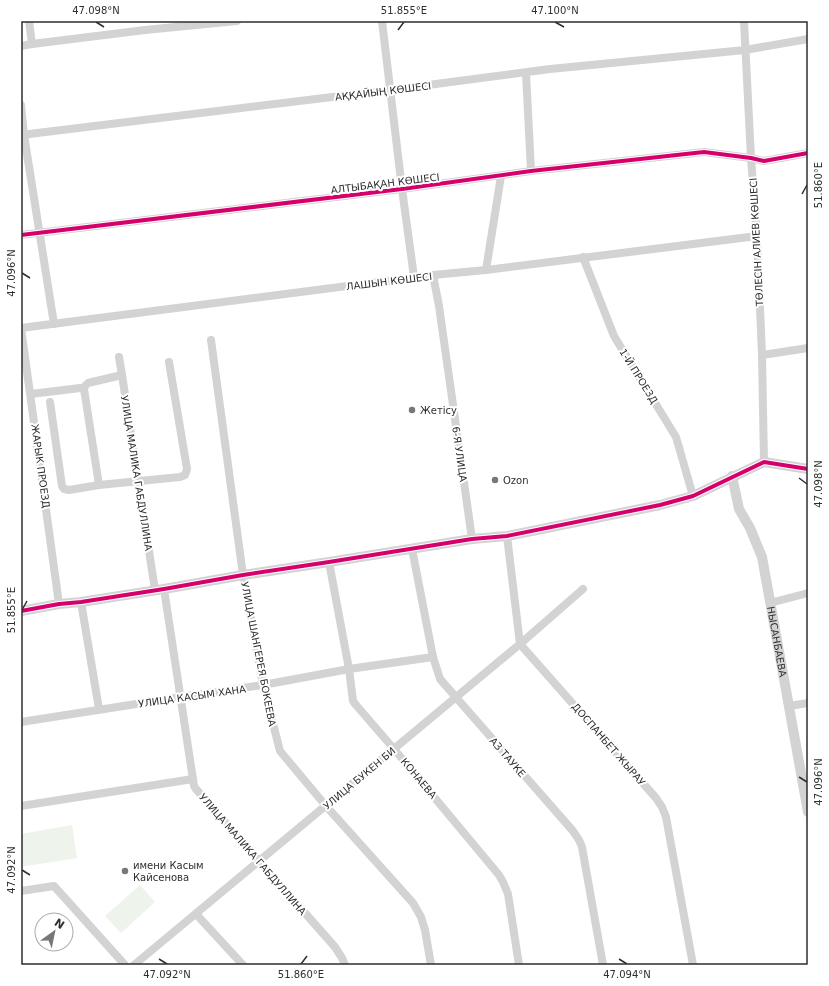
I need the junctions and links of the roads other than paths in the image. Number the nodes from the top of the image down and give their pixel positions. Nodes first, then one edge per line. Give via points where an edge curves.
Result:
1 (29, 21) edge
2 (143, 21) edge
3 (236, 21) edge
4 (382, 21) edge
5 (744, 21) edge
6 (145, 30) junction
7 (808, 39) edge
8 (32, 44) junction
9 (21, 46) edge
10 (746, 50) junction
11 (526, 73) junction
12 (390, 90) junction
13 (21, 105) edge
14 (23, 135) edge
15 (808, 153) edge
16 (751, 158) junction
17 (531, 172) junction
18 (501, 176) junction
19 (402, 189) junction
20 (40, 233) junction
21 (21, 235) edge
22 (757, 236) junction
23 (583, 257) junction
24 (486, 270) junction
25 (433, 275) junction
26 (414, 277) junction
27 (54, 324) junction
28 (21, 328) edge
29 (211, 340) dead end
30 (808, 348) edge
31 (762, 355) junction
32 (119, 356) dead end
33 (169, 362) dead end
34 (122, 375) junction
35 (84, 390) junction
36 (31, 394) junction
37 (50, 402) dead end
38 (764, 462) junction
39 (808, 469) edge
40 (732, 476) junction
41 (138, 481) junction
42 (99, 485) junction
43 (693, 496) junction
44 (507, 536) junction
45 (472, 539) junction
46 (412, 549) junction
47 (329, 562) junction
48 (243, 575) junction
49 (160, 589) junction
50 (583, 589) dead end
51 (808, 594) edge
52 (81, 602) junction
53 (770, 603) junction
54 (59, 604) junction
55 (21, 611) edge
56 (520, 644) junction
57 (433, 657) junction
58 (350, 669) junction
59 (263, 685) junction
60 (181, 696) junction
61 (456, 698) junction
62 (808, 703) edge
63 (789, 706) junction
64 (99, 709) junction
65 (21, 722) edge
66 (394, 749) junction
67 (193, 779) junction
68 (21, 806) edge
69 (326, 806) junction
70 (808, 812) edge
71 (259, 861) junction
72 (21, 891) edge
73 (196, 914) junction
74 (126, 965) edge
75 (134, 965) edge
76 (243, 965) edge
77 (345, 965) edge
78 (431, 965) edge
79 (519, 965) edge
80 (603, 965) edge
81 (693, 965) edge

1 - 8 street
2 - 6 street
3 - 6 street
4 - 12 street
5 - 10 street, ТӨЛЕСІН АЛИЕВ КӨШЕСІ
6 - 8 street
7 - 10 street, АҚҚАЙЫҢ КӨШЕСІ
8 - 9 street
10 - 11 street, АҚҚАЙЫҢ КӨШЕСІ
10 - 16 street, ТӨЛЕСІН АЛИЕВ КӨШЕСІ
11 - 12 street, АҚҚАЙЫҢ КӨШЕСІ
11 - 17 street
12 - 14 street, АҚҚАЙЫҢ КӨШЕСІ
12 - 19 street
13 - 14 street
14 - 20 street
15 - 16 street, АЛТЫБАҚАН КӨШЕСІ via 764,161
16 - 17 street, АЛТЫБАҚАН КӨШЕСІ via 704,152
16 - 22 street, ТӨЛЕСІН АЛИЕВ КӨШЕСІ
17 - 18 street, АЛТЫБАҚАН КӨШЕСІ
18 - 19 street, АЛТЫБАҚАН КӨШЕСІ
18 - 24 street
19 - 20 street, АЛТЫБАҚАН КӨШЕСІ
19 - 26 street
20 - 21 street, АЛТЫБАҚАН КӨШЕСІ
20 - 27 street
22 - 23 street, ЛАШЫН КӨШЕСІ
22 - 31 street, ТӨЛЕСІН АЛИЕВ КӨШЕСІ
23 - 24 street, ЛАШЫН КӨШЕСІ
23 - 43 street, 1-Й ПРОЕЗД via 614,336 676,437
24 - 25 street, ЛАШЫН КӨШЕСІ
25 - 26 street, ЛАШЫН КӨШЕСІ
25 - 45 street, 6-Я УЛИЦА
26 - 27 street, ЛАШЫН КӨШЕСІ
27 - 28 street, ЛАШЫН КӨШЕСІ
28 - 36 street, ЖАРЫК ПРОЕЗД
29 - 48 street, УЛИЦА ШАНГЕРЕЯ БОКЕЕВА
30 - 31 street
31 - 38 street, ТӨЛЕСІН АЛИЕВ КӨШЕСІ
32 - 34 street, УЛИЦА МАЛИКА ГАБДУЛЛИНА
33 - 41 street via 187,469 185,474 180,476
34 - 35 street via 88,383
34 - 41 street, УЛИЦА МАЛИКА ГАБДУЛЛИНА
35 - 36 street via 80,388
35 - 42 street
36 - 54 street, ЖАРЫК ПРОЕЗД
37 - 42 street via 62,486 69,490
38 - 39 street
38 - 40 street
40 - 43 street
40 - 53 street, НЫСАНБАЕВА via 739,509 762,556
41 - 42 street
41 - 49 street, УЛИЦА МАЛИКА ГАБДУЛЛИНА
43 - 44 street
44 - 45 street
44 - 56 street
45 - 46 street
46 - 47 street
46 - 57 street, АЗ ТАУКЕ
47 - 48 street
47 - 58 street, КОНАЕВА
48 - 49 street
48 - 59 street, УЛИЦА ШАНГЕРЕЯ БОКЕЕВА
49 - 52 street
49 - 60 street, УЛИЦА МАЛИКА ГАБДУЛЛИНА
50 - 56 street, УЛИЦА БУКЕН БИ
51 - 53 street
52 - 54 street
52 - 64 street
53 - 63 street, НЫСАНБАЕВА
54 - 55 street
56 - 61 street, УЛИЦА БУКЕН БИ
56 - 81 street, ДОСПАНБЕТ ЖЫРАУ via 662,807
57 - 58 street, УЛИЦА КАСЫМ ХАНА
57 - 61 street, АЗ ТАУКЕ via 440,679
58 - 59 street, УЛИЦА КАСЫМ ХАНА
58 - 66 street, КОНАЕВА via 356,705
59 - 60 street, УЛИЦА КАСЫМ ХАНА
59 - 69 street, УЛИЦА ШАНГЕРЕЯ БОКЕЕВА via 280,751
60 - 64 street, УЛИЦА КАСЫМ ХАНА
60 - 67 street, УЛИЦА МАЛИКА ГАБДУЛЛИНА
61 - 66 street, УЛИЦА БУКЕН БИ
61 - 80 street, АЗ ТАУКЕ via 579,840
62 - 63 street
63 - 70 street, НЫСАНБАЕВА
64 - 65 street, УЛИЦА КАСЫМ ХАНА
66 - 69 street, УЛИЦА БУКЕН БИ
66 - 79 street, КОНАЕВА via 504,882
67 - 68 street
67 - 71 street, УЛИЦА МАЛИКА ГАБДУЛЛИНА via 196,789
69 - 71 street, УЛИЦА БУКЕН БИ
69 - 78 street, УЛИЦА ШАНГЕРЕЯ БОКЕЕВА via 413,904 425,930
71 - 73 street, УЛИЦА БУКЕН БИ
71 - 77 street, УЛИЦА МАЛИКА ГАБДУЛЛИНА via 335,947
72 - 74 street via 54,886
73 - 75 street, УЛИЦА БУКЕН БИ
73 - 76 street

